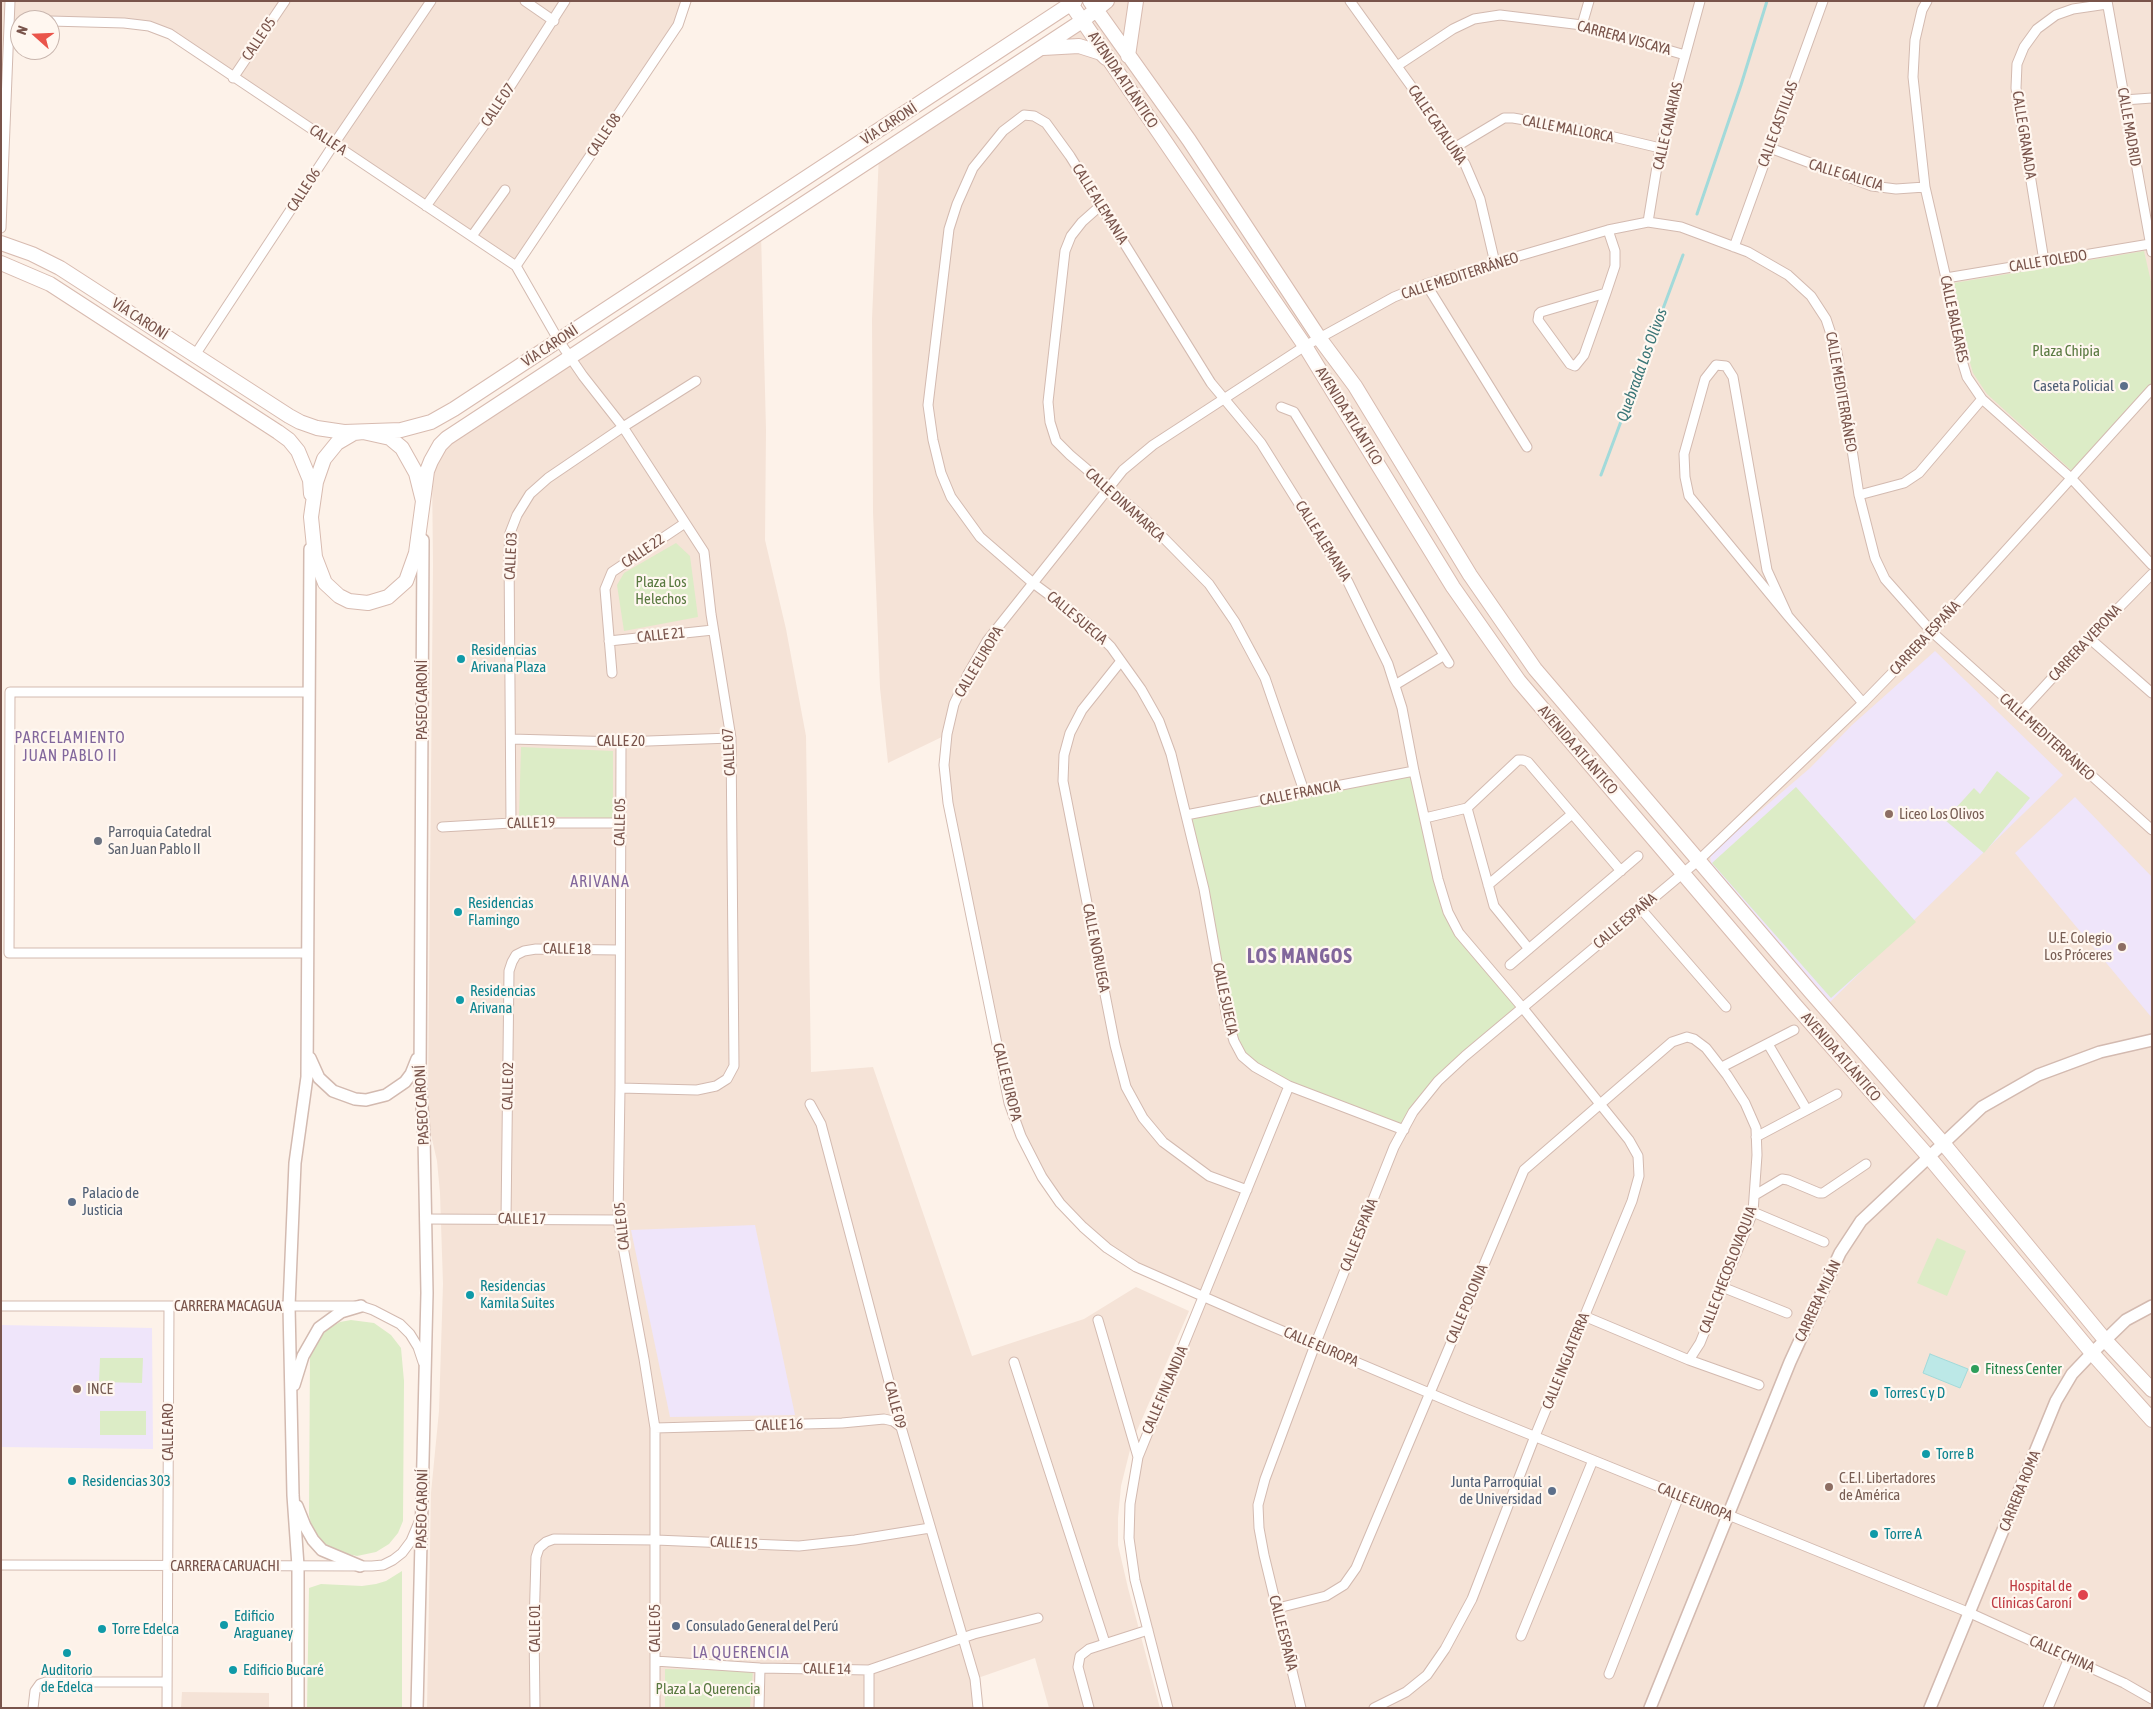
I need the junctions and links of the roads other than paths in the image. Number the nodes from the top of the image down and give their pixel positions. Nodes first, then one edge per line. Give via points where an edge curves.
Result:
1 (10, 1) edge
2 (285, 1) edge
3 (431, 1) edge
4 (525, 1) edge
5 (565, 1) edge
6 (686, 1) edge
7 (1055, 1) edge
8 (1136, 1) edge
9 (1350, 1) edge
10 (1589, 1) edge
11 (1700, 1) edge
12 (1823, 1) edge
13 (1927, 1) edge
14 (1072, 2) edge
15 (2107, 2) edge
16 (1097, 4) edge
17 (1048, 19) junction
18 (9, 20) joint
19 (1082, 20) junction
20 (60, 21) edge
21 (554, 21) junction
22 (1582, 25) junction
23 (1040, 48) junction
24 (1685, 55) junction
25 (1128, 56) junction
26 (1114, 65) junction
27 (1397, 66) junction
28 (233, 78) junction
29 (2152, 98) edge
30 (2124, 100) junction
31 (4, 101) edge
32 (1034, 116) joint
33 (334, 144) junction
34 (1454, 148) junction
35 (1660, 148) junction
36 (1770, 148) junction
37 (1925, 187) junction
38 (505, 190) dead end
39 (426, 206) junction
40 (1100, 206) junction
41 (1648, 222) junction
42 (1, 228) edge
43 (1608, 230) junction
44 (472, 236) junction
45 (1, 243) edge
46 (1734, 247) junction
47 (2151, 248) edge
48 (2044, 261) junction
49 (1, 263) edge
50 (1494, 263) junction
51 (516, 266) junction
52 (1946, 278) junction
53 (1426, 284) junction
54 (1606, 293) junction
55 (1320, 339) junction
56 (559, 341) junction
57 (1305, 346) junction
58 (196, 355) junction
59 (570, 356) junction
60 (696, 381) dead end
61 (2152, 389) edge
62 (1225, 399) junction
63 (1982, 399) junction
64 (1281, 407) dead end
65 (623, 427) junction
66 (362, 432) junction
67 (1527, 447) dead end
68 (2071, 478) junction
69 (1108, 489) junction
70 (1859, 495) junction
71 (423, 501) junction
72 (311, 517) junction
73 (685, 523) junction
74 (2152, 565) edge
75 (2152, 574) edge
76 (1033, 582) junction
77 (1788, 616) junction
78 (713, 630) junction
79 (1932, 632) junction
80 (2089, 638) junction
81 (609, 640) junction
82 (1121, 661) junction
83 (612, 673) dead end
84 (1395, 685) junction
85 (309, 692) junction
86 (2152, 693) edge
87 (1863, 703) junction
88 (2020, 713) junction
89 (731, 738) junction
90 (511, 739) junction
91 (621, 742) junction
92 (1414, 771) junction
93 (1304, 791) junction
94 (1467, 808) junction
95 (1572, 814) junction
96 (1186, 815) junction
97 (1426, 818) junction
98 (511, 823) junction
99 (620, 823) junction
100 (442, 827) dead end
101 (2152, 830) edge
102 (1638, 856) dead end
103 (1700, 859) junction
104 (1621, 871) junction
105 (1683, 872) junction
106 (1488, 885) junction
107 (1640, 908) junction
108 (1529, 949) junction
109 (620, 950) junction
110 (308, 953) junction
111 (516, 955) joint
112 (1510, 965) dead end
113 (1522, 1007) junction
114 (1726, 1007) dead end
115 (1794, 1030) dead end
116 (2152, 1040) edge
117 (1768, 1044) junction
118 (307, 1046) junction
119 (1706, 1048) joint
120 (420, 1051) junction
121 (1722, 1067) junction
122 (1290, 1086) junction
123 (620, 1088) junction
124 (1837, 1094) dead end
125 (810, 1104) dead end
126 (1600, 1104) junction
127 (1807, 1110) junction
128 (1404, 1130) junction
129 (1756, 1137) junction
130 (1943, 1143) junction
131 (1928, 1156) junction
132 (1866, 1164) dead end
133 (1247, 1190) junction
134 (1755, 1196) junction
135 (1753, 1212) junction
136 (425, 1218) junction
137 (506, 1219) junction
138 (618, 1220) junction
139 (1824, 1242) dead end
140 (1722, 1287) junction
141 (1204, 1297) junction
142 (1, 1306) edge
143 (169, 1306) junction
144 (289, 1306) junction
145 (361, 1306) junction
146 (2152, 1306) edge
147 (1787, 1313) dead end
148 (1584, 1316) junction
149 (1098, 1320) dead end
150 (2106, 1341) junction
151 (1315, 1345) junction
152 (2092, 1353) junction
153 (1689, 1360) junction
154 (1014, 1362) dead end
155 (425, 1367) junction
156 (1759, 1385) dead end
157 (2152, 1390) edge
158 (1430, 1393) junction
159 (291, 1395) junction
160 (2152, 1420) edge
161 (901, 1427) junction
162 (655, 1428) junction
163 (1535, 1436) junction
164 (1138, 1457) junction
165 (1593, 1460) junction
166 (293, 1495) junction
167 (1679, 1496) junction
168 (422, 1514) junction
169 (1728, 1515) junction
170 (930, 1528) junction
171 (656, 1540) junction
172 (539, 1548) joint
173 (1, 1565) edge
174 (168, 1565) junction
175 (298, 1566) junction
176 (360, 1566) junction
177 (1278, 1608) junction
178 (1970, 1613) junction
179 (1038, 1618) dead end
180 (1148, 1630) junction
181 (1521, 1636) dead end
182 (964, 1639) junction
183 (1105, 1644) junction
184 (2069, 1658) junction
185 (655, 1661) junction
186 (760, 1668) junction
187 (869, 1670) junction
188 (1609, 1674) dead end
189 (167, 1682) junction
190 (2152, 1699) edge
191 (33, 1708) edge
192 (167, 1708) edge
193 (298, 1708) edge
194 (417, 1708) edge
195 (535, 1708) edge
196 (655, 1708) edge
197 (759, 1708) edge
198 (869, 1708) edge
199 (978, 1708) edge
200 (1089, 1708) edge
201 (1168, 1708) edge
202 (1301, 1708) edge
203 (1374, 1708) edge
204 (1650, 1708) edge
205 (1930, 1708) edge
206 (2048, 1708) edge

1 - 18 street
2 - 28 street, CALLE 05
3 - 33 street, CALLE 06
4 - 21 street
5 - 21 street, CALLE 07
6 - 51 street, CALLE 08 via 678,25
7 - 17 main road
8 - 25 main road
9 - 27 street, CALLE CATALUÑA
10 - 22 street
11 - 24 street, CALLE CANARIAS
12 - 36 street, CALLE CASTILLAS
13 - 37 street, CALLE BALEARES via 1915,40 1913,78
14 - 17 main road, VÍA CARONÍ
14 - 19 main road, AVENIDA ATLÁNTICO
15 - 30 street, CALLE MADRID
15 - 48 street, CALLE GRANADA via 2073,8 2056,15 2036,29 2017,64 2016,88
16 - 19 main road, VÍA CARONÍ
16 - 25 main road, AVENIDA ATLÁNTICO
17 - 56 main road, VÍA CARONÍ
18 - 31 street
19 - 23 main road, VÍA CARONÍ
19 - 26 main road, AVENIDA ATLÁNTICO
20 - 28 street, CALLE A via 149,26 170,34
21 - 39 street, CALLE 07 via 496,110
22 - 24 street, CARRERA VISCAYA
22 - 27 street, CARRERA VISCAYA via 1500,15 1474,20 1452,29
23 - 26 main road via 1079,46 1100,53
23 - 59 main road, VÍA CARONÍ
24 - 35 street, CALLE CANARIAS
25 - 55 main road, AVENIDA ATLÁNTICO via 1189,140
26 - 57 main road, AVENIDA ATLÁNTICO
27 - 34 street, CALLE CATALUÑA
28 - 33 street, CALLE A
29 - 30 street
30 - 47 street, CALLE MADRID
31 - 42 street
32 - 40 street, CALLE ALEMANIA via 1046,123
32 - 76 street, CALLE SUECIA via 1024,115 1003,131 973,168 956,204 949,229 928,404 941,473 951,497 980,537
33 - 39 street, CALLE A
33 - 58 street, CALLE 06
34 - 35 street, CALLE MALLORCA via 1504,118 1589,131
34 - 50 street, CALLE CATALUÑA via 1465,164 1480,199
35 - 41 street, CALLE CANARIAS
36 - 37 street, CALLE GALICIA via 1872,186 1896,189
36 - 46 street, CALLE CASTILLAS
37 - 52 street, CALLE BALEARES
38 - 44 street
39 - 44 street, CALLE A
40 - 62 street, CALLE ALEMANIA via 1211,383
40 - 69 street, CALLE DINAMARCA via 1082,222 1065,250 1048,402 1056,440
41 - 43 street, CALLE MEDITERRÁNEO
41 - 46 street, CALLE MEDITERRÁNEO via 1682,227
43 - 50 street, CALLE MEDITERRÁNEO
43 - 54 street via 1616,266
44 - 51 street, CALLE A
45 - 58 main road, VÍA CARONÍ via 60,268
46 - 70 street, CALLE MEDITERRÁNEO via 1788,275 1811,296 1826,319 1836,352
47 - 48 street, CALLE TOLEDO
48 - 52 street, CALLE TOLEDO
49 - 72 main road, VÍA CARONÍ via 37,277 289,440 298,451 310,480
50 - 53 street, CALLE MEDITERRÁNEO
51 - 56 street, CALLE A
52 - 63 street, CALLE BALEARES via 1960,354 1967,377
53 - 55 street, CALLE MEDITERRÁNEO via 1394,297
53 - 67 street
54 - 54 street via 1584,355 1575,366 1570,364 1538,320 1539,314
55 - 57 street, CALLE MEDITERRÁNEO
55 - 103 main road, AVENIDA ATLÁNTICO via 1355,386 1470,575 1535,668
56 - 59 street, CALLE A
56 - 66 main road, VÍA CARONÍ via 444,416 401,430
57 - 62 street, CALLE EUROPA
57 - 105 main road, AVENIDA ATLÁNTICO via 1453,587 1519,681
58 - 66 main road, VÍA CARONÍ via 300,422 331,430
59 - 65 street, CALLE 07
59 - 71 main road, VÍA CARONÍ via 440,444 427,471
60 - 65 street, CALLE 03
61 - 68 street, CARRERA ESPAÑA
62 - 69 street, CALLE EUROPA via 1152,445 1123,470
62 - 84 street, CALLE ALEMANIA via 1262,443 1348,582
63 - 68 street, CALLE BALEARES
63 - 70 street via 1920,473 1904,484
64 - 84 street via 1294,412 1446,660
65 - 73 street, CALLE 07
65 - 90 street, CALLE 03 via 530,494 510,533
66 - 71 main road, PASEO CARONÍ via 390,438 402,448 416,474
66 - 72 main road, PASEO CARONÍ via 337,443 324,460 316,482
68 - 74 street, CALLE BALEARES
68 - 79 street, CARRERA ESPAÑA
69 - 76 street, CALLE EUROPA
69 - 93 street, CALLE DINAMARCA via 1144,518 1209,584 1235,622 1265,678
70 - 79 street, CALLE MEDITERRÁNEO via 1875,558 1885,579
71 - 72 main road, PASEO CARONÍ via 416,553 406,581 388,598 368,603 339,596 325,583 315,557
71 - 120 street, PASEO CARONÍ
72 - 85 street, PASEO CARONÍ
73 - 78 street, CALLE 07 via 704,552
73 - 81 street, CALLE 22 via 612,572 605,589
75 - 80 street, CARRERA VERONA
76 - 82 street, CALLE SUECIA via 1087,623
76 - 141 street, CALLE EUROPA via 987,641 968,674 954,704 944,765 948,803 1009,1103 1042,1177 1060,1203 1083,1227 1136,1267
77 - 77 street via 1767,570 1733,377 1726,366 1716,365 1705,379 1684,454 1689,496
77 - 87 street
78 - 81 street, CALLE 21
78 - 89 street, CALLE 07
79 - 87 street, CARRERA ESPAÑA
79 - 88 street, CALLE MEDITERRÁNEO
80 - 86 street
80 - 88 street, CARRERA VERONA
81 - 83 street, CALLE 22
82 - 96 street, CALLE SUECIA via 1159,721
82 - 133 street, CALLE NORUEGA via 1082,710 1070,733 1064,755 1063,781 1115,1045 1126,1087 1143,1118 1163,1142 1209,1176
84 - 92 street, CALLE ALEMANIA
85 - 110 street, PASEO CARONÍ
85 - 110 street via 10,692 9,953
87 - 103 street, CARRERA ESPAÑA
88 - 101 street, CALLE MEDITERRÁNEO
89 - 91 street, CALLE 20
89 - 123 street, CALLE 07 via 734,1066 727,1079 716,1086 697,1090
90 - 91 street, CALLE 20
90 - 98 street, CALLE 03
91 - 99 street, CALLE 05
92 - 93 street, CALLE FRANCIA
92 - 97 street, CALLE ALEMANIA
93 - 96 street, CALLE FRANCIA
94 - 95 street via 1518,760 1528,762
94 - 97 street
94 - 106 street
95 - 104 street
95 - 106 street
96 - 122 street, CALLE SUECIA via 1234,1041 1242,1056 1255,1067
97 - 113 street, CALLE ALEMANIA via 1448,912 1459,933
98 - 99 street, CALLE 19
98 - 100 street, CALLE 19
99 - 109 street, CALLE 05
102 - 104 street
103 - 105 street, CARRERA ESPAÑA
103 - 130 main road, AVENIDA ATLÁNTICO
104 - 108 street
105 - 107 street, CALLE ESPAÑA
105 - 131 main road, AVENIDA ATLÁNTICO
106 - 108 street via 1494,906
107 - 113 street, CALLE ESPAÑA
107 - 114 street
108 - 112 street
109 - 111 street, CALLE 18 via 536,949
109 - 123 street, CALLE 05
110 - 118 street, PASEO CARONÍ
111 - 137 street, CALLE 02 via 509,971
113 - 126 street, CALLE INGLATERRA
113 - 128 street, CALLE ESPAÑA via 1438,1081 1413,1112
115 - 117 street
116 - 130 street, CARRERA MILÁN via 2100,1052 2038,1075 1982,1107
117 - 121 street
117 - 127 street
118 - 120 street via 314,1070 326,1085 344,1096 366,1100 386,1095 405,1082 412,1074
118 - 144 street, PASEO CARONÍ via 305,1104 295,1163
119 - 121 street, CALLE CHECOSLOVAQUIA
119 - 126 street, CALLE POLONIA via 1687,1037 1672,1042
120 - 136 street, PASEO CARONÍ
121 - 129 street, CALLE CHECOSLOVAQUIA via 1745,1103 1756,1128
122 - 128 street, CALLE SUECIA
122 - 133 street, CALLE FINLANDIA
123 - 138 street, CALLE 05
124 - 127 street
125 - 161 street, CALLE 09 via 821,1124
126 - 148 street, CALLE INGLATERRA via 1634,1148 1638,1156 1639,1176
126 - 158 street, CALLE POLONIA via 1524,1170
127 - 129 street
128 - 151 street, CALLE ESPAÑA
129 - 134 street, CALLE CHECOSLOVAQUIA
130 - 131 street, CARRERA MILÁN
130 - 150 main road, AVENIDA ATLÁNTICO
131 - 152 main road, AVENIDA ATLÁNTICO
131 - 169 street, CARRERA MILÁN via 1861,1220 1840,1253 1790,1362
132 - 134 street via 1823,1193 1782,1179
133 - 141 street, CALLE FINLANDIA
134 - 135 street, CALLE CHECOSLOVAQUIA
135 - 139 street
135 - 140 street, CALLE CHECOSLOVAQUIA
136 - 137 street, CALLE 17
136 - 155 street, PASEO CARONÍ
137 - 138 street, CALLE 17
138 - 162 street, CALLE 05
140 - 147 street
140 - 153 street, CALLE CHECOSLOVAQUIA via 1700,1343
141 - 151 street, CALLE EUROPA
141 - 164 street, CALLE FINLANDIA
142 - 143 street, CARRERA MACAGUA
143 - 144 street, CARRERA MACAGUA
143 - 174 street, CALLE ARO
144 - 145 street, CARRERA MACAGUA
144 - 159 street, PASEO CARONÍ
145 - 155 street, CARRERA MACAGUA via 388,1317 410,1334
145 - 159 street via 340,1312 319,1328 303,1356
146 - 150 street, CARRERA ROMA via 2126,1320
148 - 153 street
148 - 163 street, CALLE INGLATERRA
149 - 164 street
150 - 152 street, CARRERA ROMA
150 - 157 main road, AVENIDA ATLÁNTICO
151 - 158 street, CALLE EUROPA
151 - 177 street, CALLE ESPAÑA via 1264,1479 1258,1505 1264,1555
152 - 160 main road, AVENIDA ATLÁNTICO
152 - 178 street, CARRERA ROMA via 2072,1374 2056,1402
153 - 156 street
154 - 183 street
155 - 168 street, PASEO CARONÍ
158 - 163 street, CALLE EUROPA
158 - 177 street, CALLE POLONIA via 1356,1568 1344,1586 1326,1596
159 - 166 street, PASEO CARONÍ
161 - 162 street, CALLE 16 via 884,1419
161 - 170 street, CALLE 09
162 - 171 street, CALLE 05
163 - 165 street, CALLE EUROPA
163 - 203 street, CALLE INGLATERRA via 1472,1599 1445,1649 1428,1675 1406,1692
164 - 180 street, CALLE FINLANDIA via 1130,1504 1129,1538 1135,1580
165 - 167 street, CALLE EUROPA
165 - 181 street
166 - 175 street, PASEO CARONÍ
166 - 176 street via 305,1526 322,1550
167 - 169 street, CALLE EUROPA
167 - 188 street
168 - 176 street, CARRERA CARUACHI via 411,1541 393,1560 383,1565
168 - 194 street, PASEO CARONÍ
169 - 178 street, CALLE EUROPA
169 - 204 street, CARRERA MILÁN
170 - 171 street, CALLE 15 via 799,1546
170 - 182 street, CALLE 09
171 - 172 street, CALLE 15 via 554,1539
171 - 185 street, CALLE 05
172 - 195 street, CALLE 01 via 534,1618
173 - 174 street, CARRERA CARUACHI
174 - 175 street, CARRERA CARUACHI
174 - 189 street, CALLE ARO
175 - 176 street, CARRERA CARUACHI
175 - 193 street, PASEO CARONÍ
177 - 202 street, CALLE ESPAÑA
178 - 184 street, CALLE CHINA
178 - 205 street, CARRERA ROMA
179 - 182 street, CALLE 14
180 - 183 street
180 - 201 street, CALLE FINLANDIA
182 - 187 street, CALLE 14
182 - 199 street, CALLE 09 via 975,1679
183 - 200 street via 1084,1652 1078,1662
184 - 190 street, CALLE CHINA
184 - 206 street
185 - 186 street, CALLE 14
185 - 196 street, CALLE 05
186 - 187 street, CALLE 14
186 - 197 street
187 - 198 street
189 - 191 street via 46,1682 35,1691
189 - 192 street, CALLE ARO

